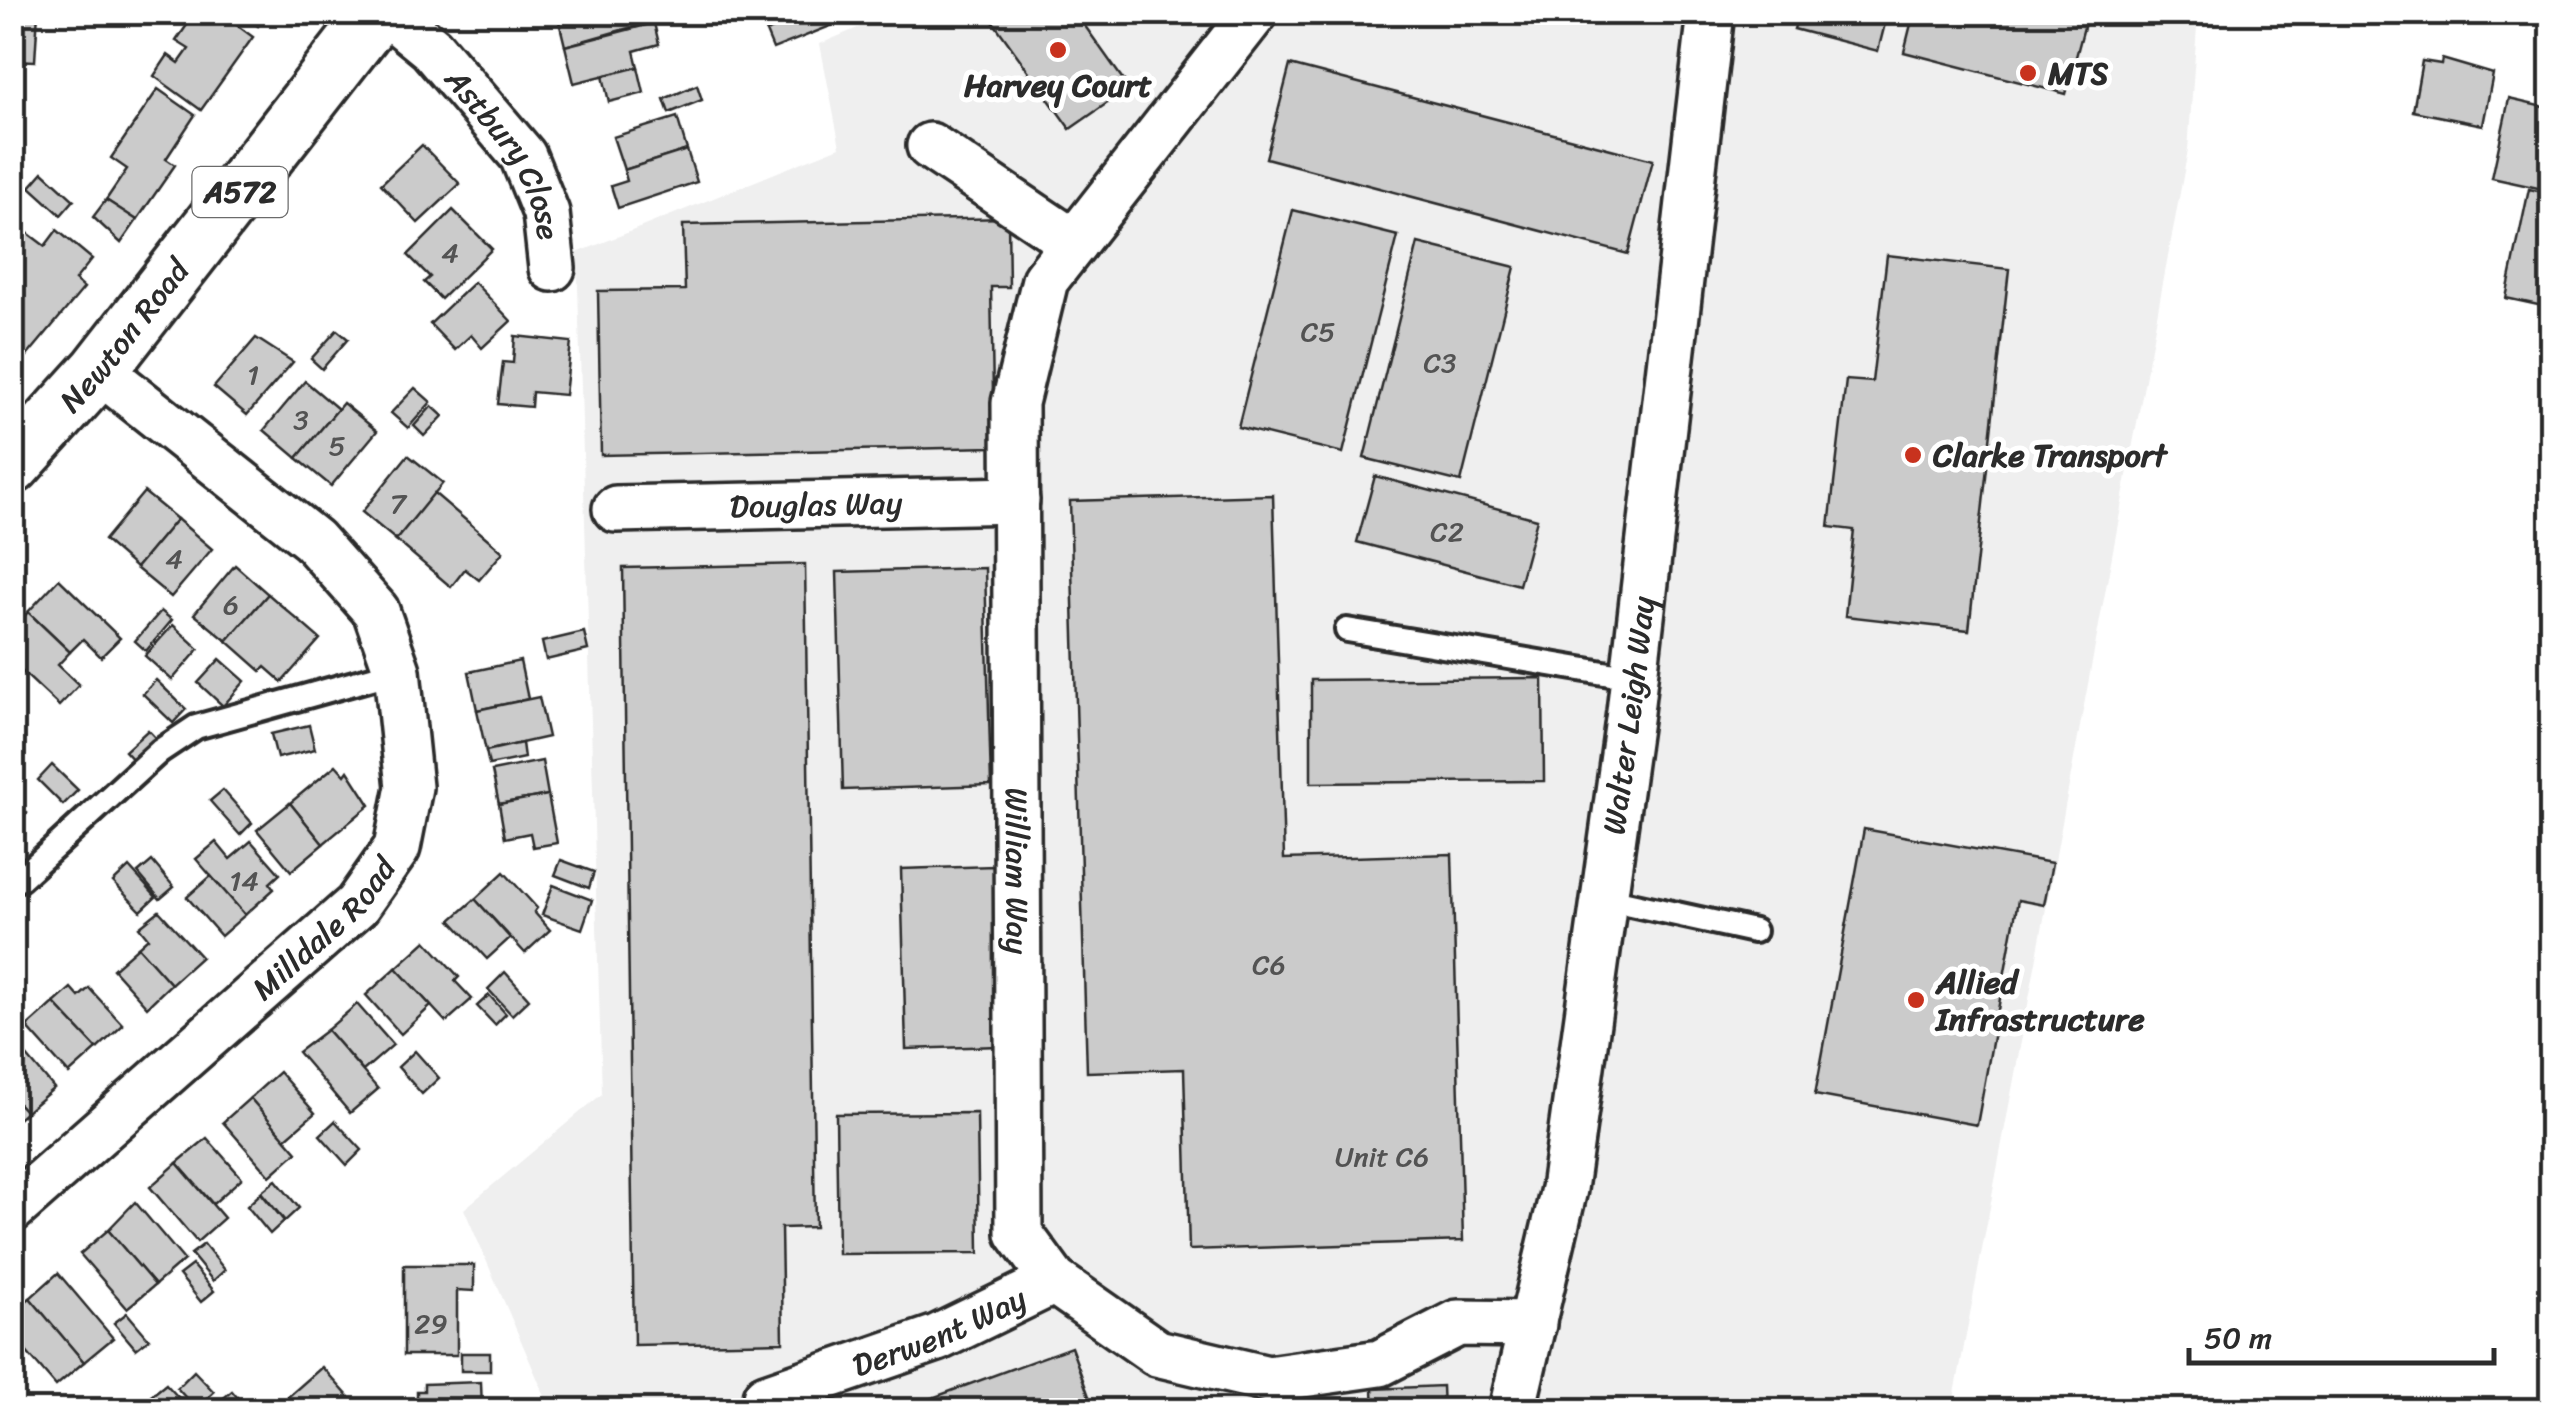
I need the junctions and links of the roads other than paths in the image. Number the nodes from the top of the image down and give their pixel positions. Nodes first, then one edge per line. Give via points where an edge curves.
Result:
1 (378, 12) edge
2 (387, 12) edge
3 (1255, 12) edge
4 (1711, 12) edge
5 (930, 146) dead end
6 (1074, 243) junction
7 (552, 268) dead end
8 (99, 370) junction
9 (19, 445) edge
10 (1016, 500) junction
11 (616, 509) dead end
12 (1347, 630) dead end
13 (397, 672) junction
14 (1634, 678) junction
15 (20, 879) dead end
16 (1604, 898) junction
17 (1754, 931) dead end
18 (12, 1209) edge
19 (1054, 1281) junction
20 (1533, 1324) junction
21 (766, 1397) dead end
22 (1512, 1410) edge

1 - 8 main road, Newton Road / A572
2 - 7 street, Astbury Close via 430,48 524,156 546,212
3 - 6 street, William Way
4 - 14 street, Walter Leigh Way
5 - 6 street
6 - 10 street, William Way via 1045,280 1016,403
8 - 9 main road, Newton Road / A572
8 - 13 street, Milldale Road via 314,540 376,611
10 - 11 street, Douglas Way
10 - 19 street, William Way via 1020,1233
12 - 14 lane
13 - 15 lane via 196,727 160,751
13 - 18 street, Milldale Road via 409,787 398,848 357,904
14 - 16 street, Walter Leigh Way
16 - 17 lane
16 - 20 street, Walter Leigh Way via 1564,1189
19 - 20 street, William Way via 1158,1354 1268,1379 1380,1363 1458,1324
19 - 21 street, Derwent Way via 938,1338
20 - 22 street, Walter Leigh Way

